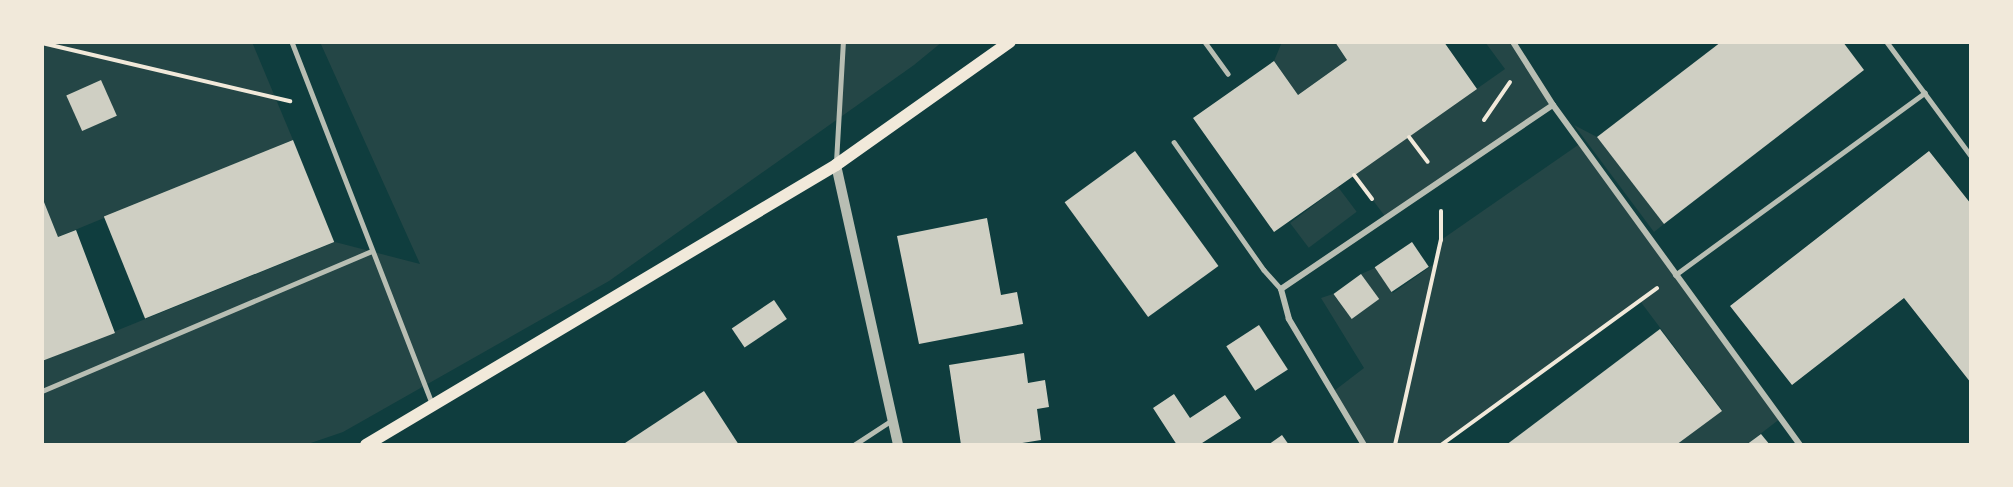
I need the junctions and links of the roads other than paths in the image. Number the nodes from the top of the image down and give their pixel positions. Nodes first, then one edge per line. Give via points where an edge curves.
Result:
1 (292, 42) edge
2 (843, 42) edge
3 (1010, 42) edge
4 (1205, 42) edge
5 (1513, 42) edge
6 (1887, 42) edge
7 (1228, 74) dead end
8 (1925, 93) junction
9 (1553, 105) junction
10 (1174, 142) dead end
11 (1971, 156) edge
12 (836, 165) junction
13 (372, 251) junction
14 (1675, 275) junction
15 (1281, 289) junction
16 (42, 391) edge
17 (433, 406) junction
18 (892, 420) junction
19 (366, 445) edge
20 (854, 445) edge
21 (898, 445) edge
22 (1364, 445) edge
23 (1800, 445) edge

1 - 13 lane
2 - 12 lane
3 - 12 main road
4 - 7 lane
5 - 9 street
6 - 8 lane
8 - 11 lane
8 - 14 lane
9 - 14 street
9 - 15 street
10 - 15 lane
12 - 17 main road
12 - 18 street
13 - 16 lane
13 - 17 lane
14 - 23 street
15 - 22 street via 1289,319
17 - 19 main road
18 - 20 lane
18 - 21 street

